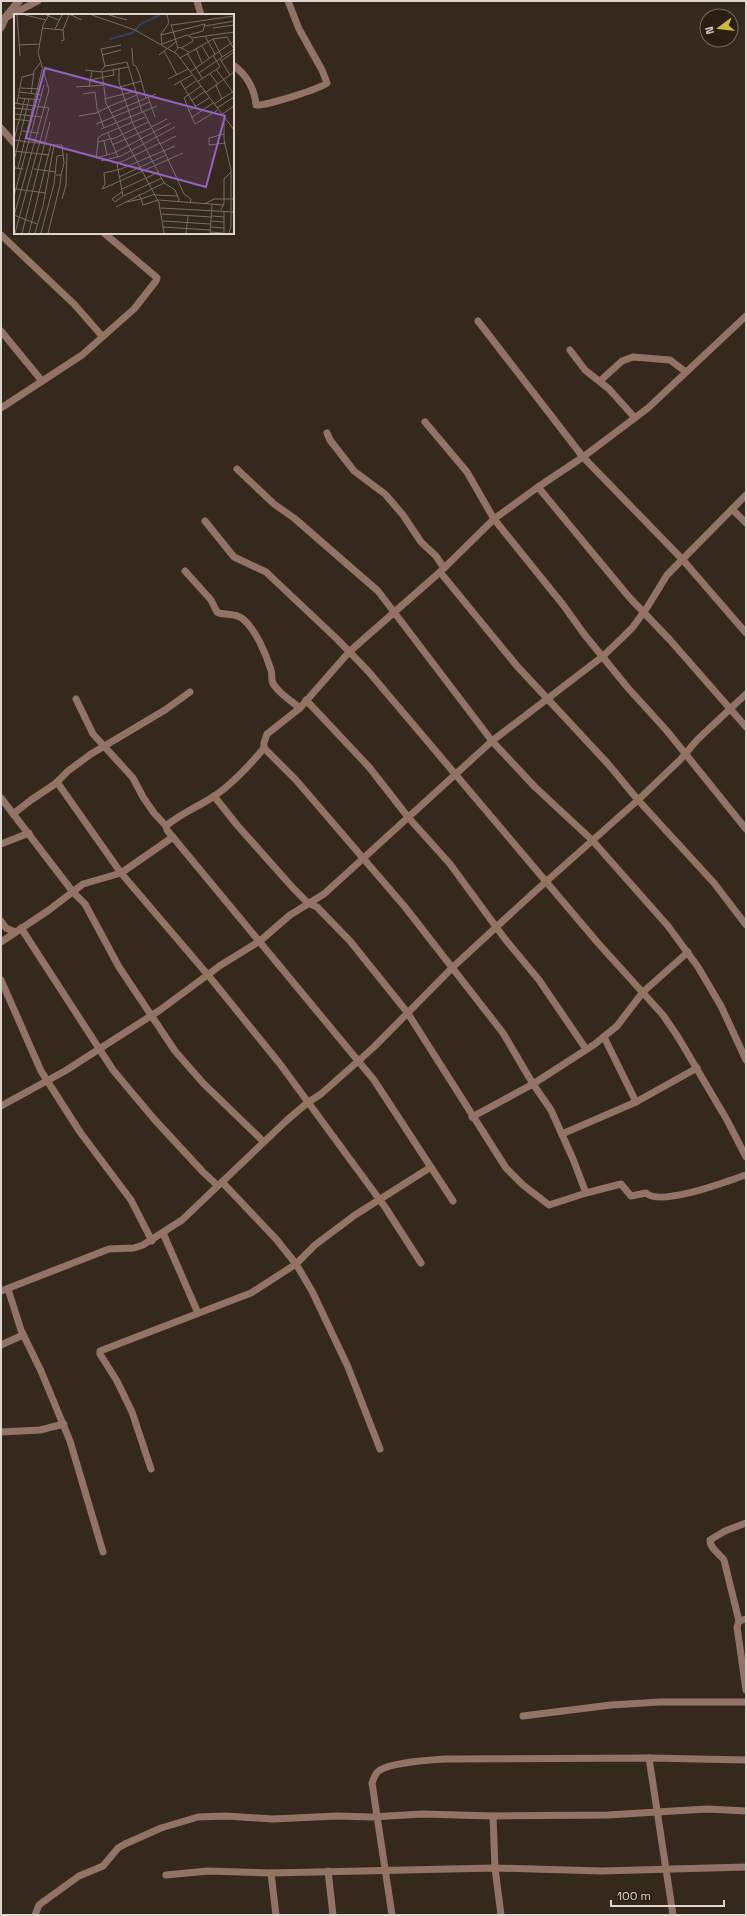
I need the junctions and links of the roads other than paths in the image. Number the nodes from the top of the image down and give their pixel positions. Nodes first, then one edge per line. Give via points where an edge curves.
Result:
1 (19, 1) edge
2 (38, 1) edge
3 (197, 1) edge
4 (288, 1) edge
5 (201, 14) edge
6 (5, 18) junction
7 (1, 27) edge
8 (234, 66) edge
9 (1, 128) edge
10 (14, 143) edge
11 (105, 234) edge
12 (1, 235) edge
13 (746, 316) edge
14 (478, 321) dead end
15 (1, 331) edge
16 (102, 336) junction
17 (570, 350) dead end
18 (686, 372) junction
19 (600, 381) junction
20 (42, 382) junction
21 (1, 408) edge
22 (635, 418) junction
23 (425, 422) dead end
24 (327, 433) dead end
25 (583, 457) junction
26 (237, 469) dead end
27 (538, 487) junction
28 (746, 495) edge
29 (732, 509) junction
30 (494, 519) junction
31 (205, 521) dead end
32 (746, 523) edge
33 (682, 559) junction
34 (442, 570) junction
35 (185, 571) dead end
36 (643, 612) junction
37 (394, 613) junction
38 (746, 633) edge
39 (349, 652) junction
40 (602, 657) junction
41 (190, 692) dead end
42 (746, 694) edge
43 (547, 698) junction
44 (76, 699) dead end
45 (306, 700) junction
46 (300, 708) junction
47 (730, 710) junction
48 (746, 727) edge
49 (492, 741) junction
50 (104, 747) junction
51 (264, 748) junction
52 (685, 755) junction
53 (456, 774) junction
54 (57, 782) junction
55 (214, 796) junction
56 (1, 798) edge
57 (638, 800) junction
58 (13, 814) junction
59 (408, 817) junction
60 (166, 826) junction
61 (746, 829) edge
62 (29, 833) junction
63 (173, 837) junction
64 (592, 840) junction
65 (1, 844) edge
66 (362, 859) junction
67 (121, 873) junction
68 (546, 881) junction
69 (73, 892) junction
70 (308, 903) junction
71 (2, 924) edge
72 (746, 925) edge
73 (496, 927) junction
74 (18, 930) junction
75 (260, 941) junction
76 (1, 942) edge
77 (688, 952) junction
78 (453, 967) junction
79 (208, 975) junction
80 (1, 980) edge
81 (643, 992) junction
82 (407, 1012) junction
83 (151, 1016) junction
84 (604, 1037) junction
85 (586, 1048) junction
86 (99, 1049) junction
87 (358, 1060) junction
88 (746, 1060) edge
89 (696, 1068) junction
90 (48, 1080) junction
91 (533, 1084) junction
92 (636, 1102) junction
93 (307, 1103) junction
94 (1, 1106) edge
95 (472, 1117) junction
96 (562, 1134) junction
97 (264, 1142) junction
98 (746, 1157) edge
99 (430, 1167) junction
100 (746, 1175) edge
101 (220, 1184) junction
102 (586, 1193) junction
103 (379, 1199) junction
104 (453, 1202) dead end
105 (163, 1233) junction
106 (152, 1241) junction
107 (296, 1264) junction
108 (421, 1264) dead end
109 (5, 1290) edge
110 (198, 1313) junction
111 (23, 1335) junction
112 (1, 1345) edge
113 (64, 1424) junction
114 (1, 1432) edge
115 (380, 1449) dead end
116 (151, 1469) dead end
117 (746, 1523) edge
118 (102, 1552) dead end
119 (742, 1620) edge
120 (743, 1647) edge
121 (746, 1690) edge
122 (746, 1702) edge
123 (523, 1716) dead end
124 (649, 1758) junction
125 (746, 1760) edge
126 (746, 1811) edge
127 (656, 1812) junction
128 (378, 1816) junction
129 (493, 1816) junction
130 (746, 1867) edge
131 (496, 1868) junction
132 (386, 1870) junction
133 (665, 1870) junction
134 (328, 1871) junction
135 (271, 1873) junction
136 (166, 1875) dead end
137 (35, 1915) edge
138 (276, 1915) edge
139 (333, 1915) edge
140 (392, 1915) edge
141 (501, 1915) edge
142 (673, 1915) edge

1 - 6 street
2 - 6 street
3 - 5 street
4 - 8 street via 299,29 327,83 279,101 262,106 256,105 248,80
6 - 7 street
9 - 10 street
11 - 16 street via 157,278 134,309
12 - 16 street via 74,304
13 - 18 street
14 - 25 street
15 - 20 street
16 - 20 street via 82,355
17 - 19 street via 586,370
18 - 19 street via 674,362 665,359 633,357 622,361
18 - 22 street
19 - 22 street
20 - 21 street
22 - 25 street
23 - 30 street via 467,472
24 - 34 street via 354,471 385,494 403,515 421,542 436,556
25 - 27 street
25 - 33 street
26 - 37 street via 274,504 294,518 378,591
27 - 30 street
27 - 36 street
28 - 29 street
29 - 32 street
29 - 33 street
30 - 34 street
30 - 40 street
31 - 39 street via 234,557 266,572
33 - 36 street via 667,575
33 - 38 street
34 - 37 street
34 - 43 street via 494,639
35 - 46 street via 211,600 217,612 232,614 250,625 272,672 274,686
36 - 40 street via 633,627
36 - 47 street
37 - 39 street
37 - 49 street
39 - 45 street
39 - 53 street
40 - 43 street
40 - 52 street
41 - 50 street
42 - 47 street
43 - 49 street
43 - 57 street
44 - 50 street via 93,734
45 - 46 street
45 - 59 street via 369,767
46 - 51 street via 267,734
47 - 48 street
47 - 52 street
49 - 53 street
49 - 64 street via 535,787
50 - 54 street via 68,771
50 - 60 street via 133,778 154,813
51 - 55 street
51 - 66 street via 296,780
52 - 57 street
52 - 61 street
53 - 59 street
53 - 68 street
54 - 58 street
54 - 67 street
55 - 60 street
55 - 70 street via 255,846
56 - 58 street
57 - 64 street
57 - 72 street via 714,883
58 - 62 street
59 - 66 street
59 - 73 street via 450,864
60 - 63 street
62 - 65 street
62 - 69 street
63 - 67 street
63 - 75 street
64 - 68 street
64 - 77 street
66 - 70 street via 324,894
66 - 78 street
67 - 69 street via 83,884
67 - 79 street
68 - 73 street
68 - 81 street
69 - 74 street
69 - 83 street via 91,913 119,967
70 - 75 street
70 - 82 street via 317,907 350,941
71 - 74 street
73 - 78 street
73 - 85 street via 539,980
74 - 76 street
74 - 86 street
75 - 79 street
75 - 87 street
77 - 81 street
77 - 88 street via 721,1006
78 - 82 street
78 - 91 street via 503,1033
79 - 83 street
79 - 93 street
80 - 90 street
81 - 84 street
81 - 89 street via 668,1022
82 - 87 street
82 - 95 street
83 - 86 street
83 - 97 street via 175,1051 203,1083
84 - 85 street
84 - 92 street
85 - 91 street
86 - 90 street
86 - 101 street via 154,1119 199,1168
87 - 93 street via 321,1094
87 - 99 street via 386,1096
89 - 92 street
89 - 98 street via 728,1120
90 - 94 street
90 - 106 street via 80,1132 131,1200
91 - 95 street
91 - 96 street via 551,1110
92 - 96 street
93 - 97 street
93 - 103 street
95 - 102 street via 506,1168 546,1204 553,1205
96 - 102 street
97 - 101 street
99 - 103 street
99 - 104 street
100 - 102 street via 665,1198 653,1198 646,1193 631,1196 621,1184
101 - 105 street
101 - 107 street via 247,1207
103 - 107 street via 330,1233
103 - 108 street via 395,1220
105 - 106 street
105 - 110 street
106 - 109 street via 134,1248 109,1249
107 - 110 street via 251,1293
107 - 115 street via 327,1319
109 - 111 street
110 - 116 street via 100,1352 132,1412
111 - 112 street
111 - 113 street
113 - 114 street via 40,1430
113 - 118 street
117 - 119 street via 710,1540 712,1548 724,1560
119 - 120 street
120 - 121 street
122 - 123 street via 653,1702
124 - 125 street
124 - 127 street
124 - 128 street via 446,1758 388,1767 377,1773 372,1783
126 - 127 street via 707,1809
127 - 129 street
127 - 133 street
128 - 129 street
128 - 132 street
128 - 137 street via 273,1819 226,1816 189,1819 161,1828 118,1848 103,1866 79,1876 39,1905
129 - 131 street
130 - 133 street
131 - 132 street
131 - 133 street
131 - 141 street
132 - 134 street
132 - 140 street
133 - 142 street
134 - 135 street
134 - 139 street
135 - 136 street via 208,1871
135 - 138 street

